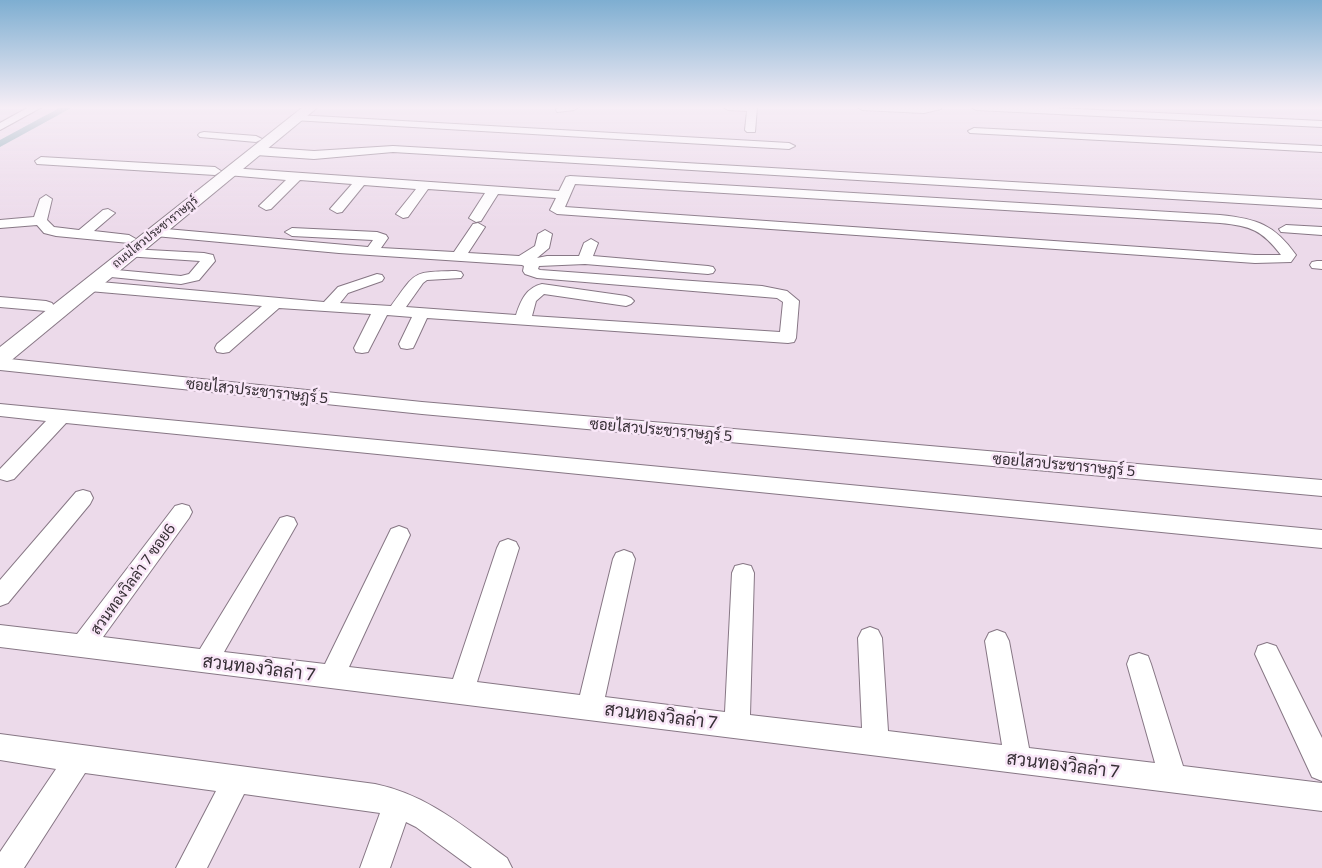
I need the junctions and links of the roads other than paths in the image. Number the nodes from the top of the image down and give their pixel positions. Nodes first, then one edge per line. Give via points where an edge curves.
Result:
1 (253, 148) edge
2 (271, 148) edge
3 (1291, 148) edge
4 (1322, 149) edge
5 (41, 161) dead end
6 (223, 171) junction
7 (297, 176) junction
8 (361, 181) junction
9 (424, 185) junction
10 (707, 189) junction
11 (494, 190) junction
12 (564, 195) junction
13 (46, 200) dead end
14 (885, 200) junction
15 (1322, 204) edge
16 (266, 206) dead end
17 (337, 209) dead end
18 (557, 210) junction
19 (108, 213) dead end
20 (403, 214) dead end
21 (40, 221) junction
22 (701, 221) junction
23 (0, 224) edge
24 (1286, 229) dead end
25 (155, 232) junction
26 (292, 232) dead end
27 (1322, 232) edge
28 (890, 233) junction
29 (81, 235) junction
30 (591, 243) dead end
31 (130, 246) junction
32 (372, 251) junction
33 (169, 254) junction
34 (459, 256) junction
35 (585, 260) junction
36 (527, 262) junction
37 (708, 270) dead end
38 (106, 273) junction
39 (456, 275) dead end
40 (143, 277) junction
41 (377, 278) dead end
42 (89, 286) junction
43 (626, 301) dead end
44 (0, 302) edge
45 (275, 303) junction
46 (46, 306) junction
47 (329, 306) junction
48 (389, 310) junction
49 (422, 312) junction
50 (523, 319) junction
51 (0, 341) edge
52 (407, 344) dead end
53 (223, 348) dead end
54 (362, 348) dead end
55 (0, 358) edge
56 (0, 364) edge
57 (3, 413) edge
58 (62, 416) junction
59 (7, 474) dead end
60 (1322, 488) edge
61 (83, 498) dead end
62 (182, 512) dead end
63 (287, 524) dead end
64 (399, 535) dead end
65 (1322, 539) edge
66 (508, 548) dead end
67 (624, 559) dead end
68 (743, 573) dead end
69 (0, 596) edge
70 (0, 636) edge
71 (870, 638) dead end
72 (997, 641) dead end
73 (83, 646) junction
74 (1267, 654) dead end
75 (206, 661) junction
76 (1139, 664) dead end
77 (332, 676) junction
78 (461, 692) junction
79 (590, 708) junction
80 (737, 726) junction
81 (876, 743) junction
82 (0, 747) edge
83 (79, 760) junction
84 (1018, 760) junction
85 (1322, 767) edge
86 (1173, 779) junction
87 (237, 780) junction
88 (1322, 797) edge
89 (398, 803) junction
90 (7, 868) edge
91 (191, 868) edge
92 (374, 868) edge
93 (497, 868) edge

1 - 6 main road, ถนนไสวประชาราษฎร์
2 - 15 street via 314,155 393,149
3 - 4 street
5 - 6 street
6 - 7 street
6 - 25 main road, ถนนไสวประชาราษฎร์
6 - 31 main road, ถนนไสวประชาราษฎร์
7 - 8 street
7 - 16 street
8 - 9 street
8 - 17 street
9 - 11 street
9 - 20 street
10 - 12 street via 570,180
10 - 14 street
10 - 22 street
11 - 12 street
11 - 34 street
12 - 18 street
13 - 21 street
14 - 28 street
14 - 28 street via 1245,222 1263,226 1289,255 1286,259 1275,260
18 - 22 street
18 - 36 street via 542,248
19 - 29 street
21 - 23 street
21 - 29 street via 49,230
22 - 28 street
24 - 27 street
25 - 31 main road, ถนนไสวประชาราษฎร์
25 - 32 street
26 - 32 street via 381,238
29 - 31 street
30 - 35 street
31 - 33 street
31 - 38 main road, ถนนไสวประชาราษฎร์
31 - 46 main road, ถนนไสวประชาราษฎร์
32 - 34 street
33 - 40 street
33 - 40 street via 204,257 208,261 189,279
34 - 36 street
35 - 36 street
35 - 37 street
36 - 50 street via 530,271 537,274 762,291 782,294 791,301 788,338
38 - 40 street
38 - 42 main road, ถนนไสวประชาราษฎร์
39 - 48 street via 424,276
41 - 47 street via 343,290
42 - 45 street
42 - 55 main road, ถนนไสวประชาราษฎร์
43 - 50 street via 542,289 531,296
44 - 46 street
45 - 47 street
45 - 53 street
46 - 51 main road, ถนนไสวประชาราษฎร์
47 - 48 street
48 - 49 street
48 - 54 street
49 - 50 street
49 - 52 street
56 - 60 street, ซอยไสวประชาราษฎร์ 5 via 452,410
57 - 58 street
58 - 59 street
58 - 65 street
61 - 69 street
62 - 73 street, สวนทองวิลล่า 7 ซอย6
63 - 75 street
64 - 77 street
66 - 78 street
67 - 79 street
68 - 80 street
70 - 73 street, สวนทองวิลล่า 7
71 - 81 street
72 - 84 street
73 - 75 street, สวนทองวิลล่า 7
74 - 85 street
75 - 77 street, สวนทองวิลล่า 7
76 - 86 street
77 - 78 street, สวนทองวิลล่า 7
78 - 79 street, สวนทองวิลล่า 7
79 - 80 street, สวนทองวิลล่า 7
80 - 81 street, สวนทองวิลล่า 7
81 - 84 street, สวนทองวิลล่า 7
82 - 83 street
83 - 87 street
83 - 90 street
84 - 86 street, สวนทองวิลล่า 7
86 - 88 street, สวนทองวิลล่า 7
87 - 89 street
87 - 91 street
89 - 92 street
89 - 93 street via 426,817

